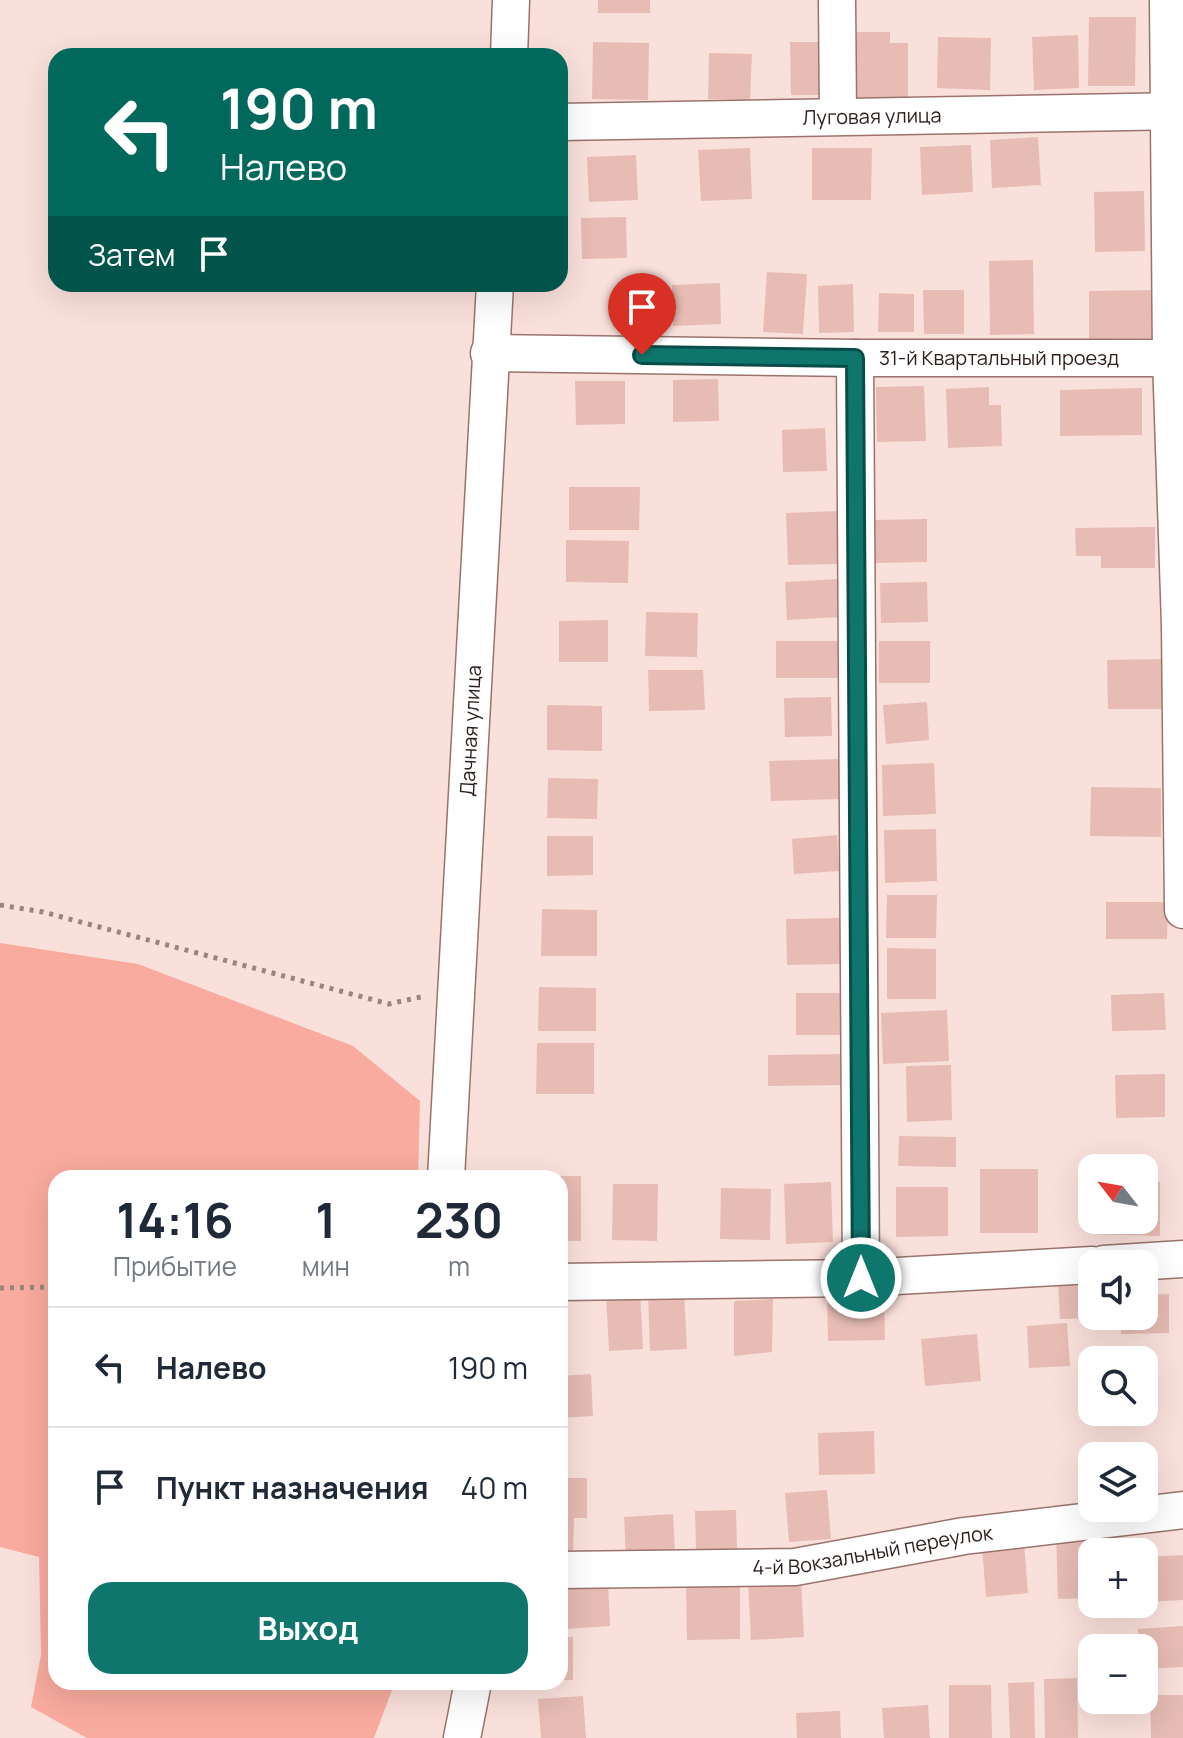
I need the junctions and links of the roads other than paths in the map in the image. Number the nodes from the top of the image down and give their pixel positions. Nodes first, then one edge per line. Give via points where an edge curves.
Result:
1 (511, 0) edge
2 (837, 0) edge
3 (1168, 0) edge
4 (509, 48) edge
5 (1176, 111) edge
6 (838, 116) junction
7 (568, 122) edge
8 (494, 292) edge
9 (489, 353) junction
10 (855, 358) junction
11 (1171, 358) junction
12 (1179, 402) edge
13 (1181, 625) edge
14 (1183, 910) edge
15 (446, 1170) edge
16 (1183, 1259) edge
17 (1158, 1261) edge
18 (1078, 1266) edge
19 (861, 1278) junction
20 (568, 1282) edge
21 (1183, 1510) edge
22 (568, 1570) edge
23 (471, 1690) edge
24 (462, 1738) edge

1 - 4 street
2 - 6 street
3 - 5 street
5 - 6 street, Луговая улица
5 - 11 street
6 - 7 street, Луговая улица
8 - 9 street, Дачная улица
9 - 10 street, 31-й Квартальный проезд
9 - 15 street, Дачная улица
10 - 11 street, 31-й Квартальный проезд
10 - 19 street
11 - 12 street
12 - 13 street
13 - 14 street
16 - 17 street
18 - 19 street
19 - 20 street
21 - 22 street, 4-й Вокзальный переулок via 964,1536 795,1567
23 - 24 street

